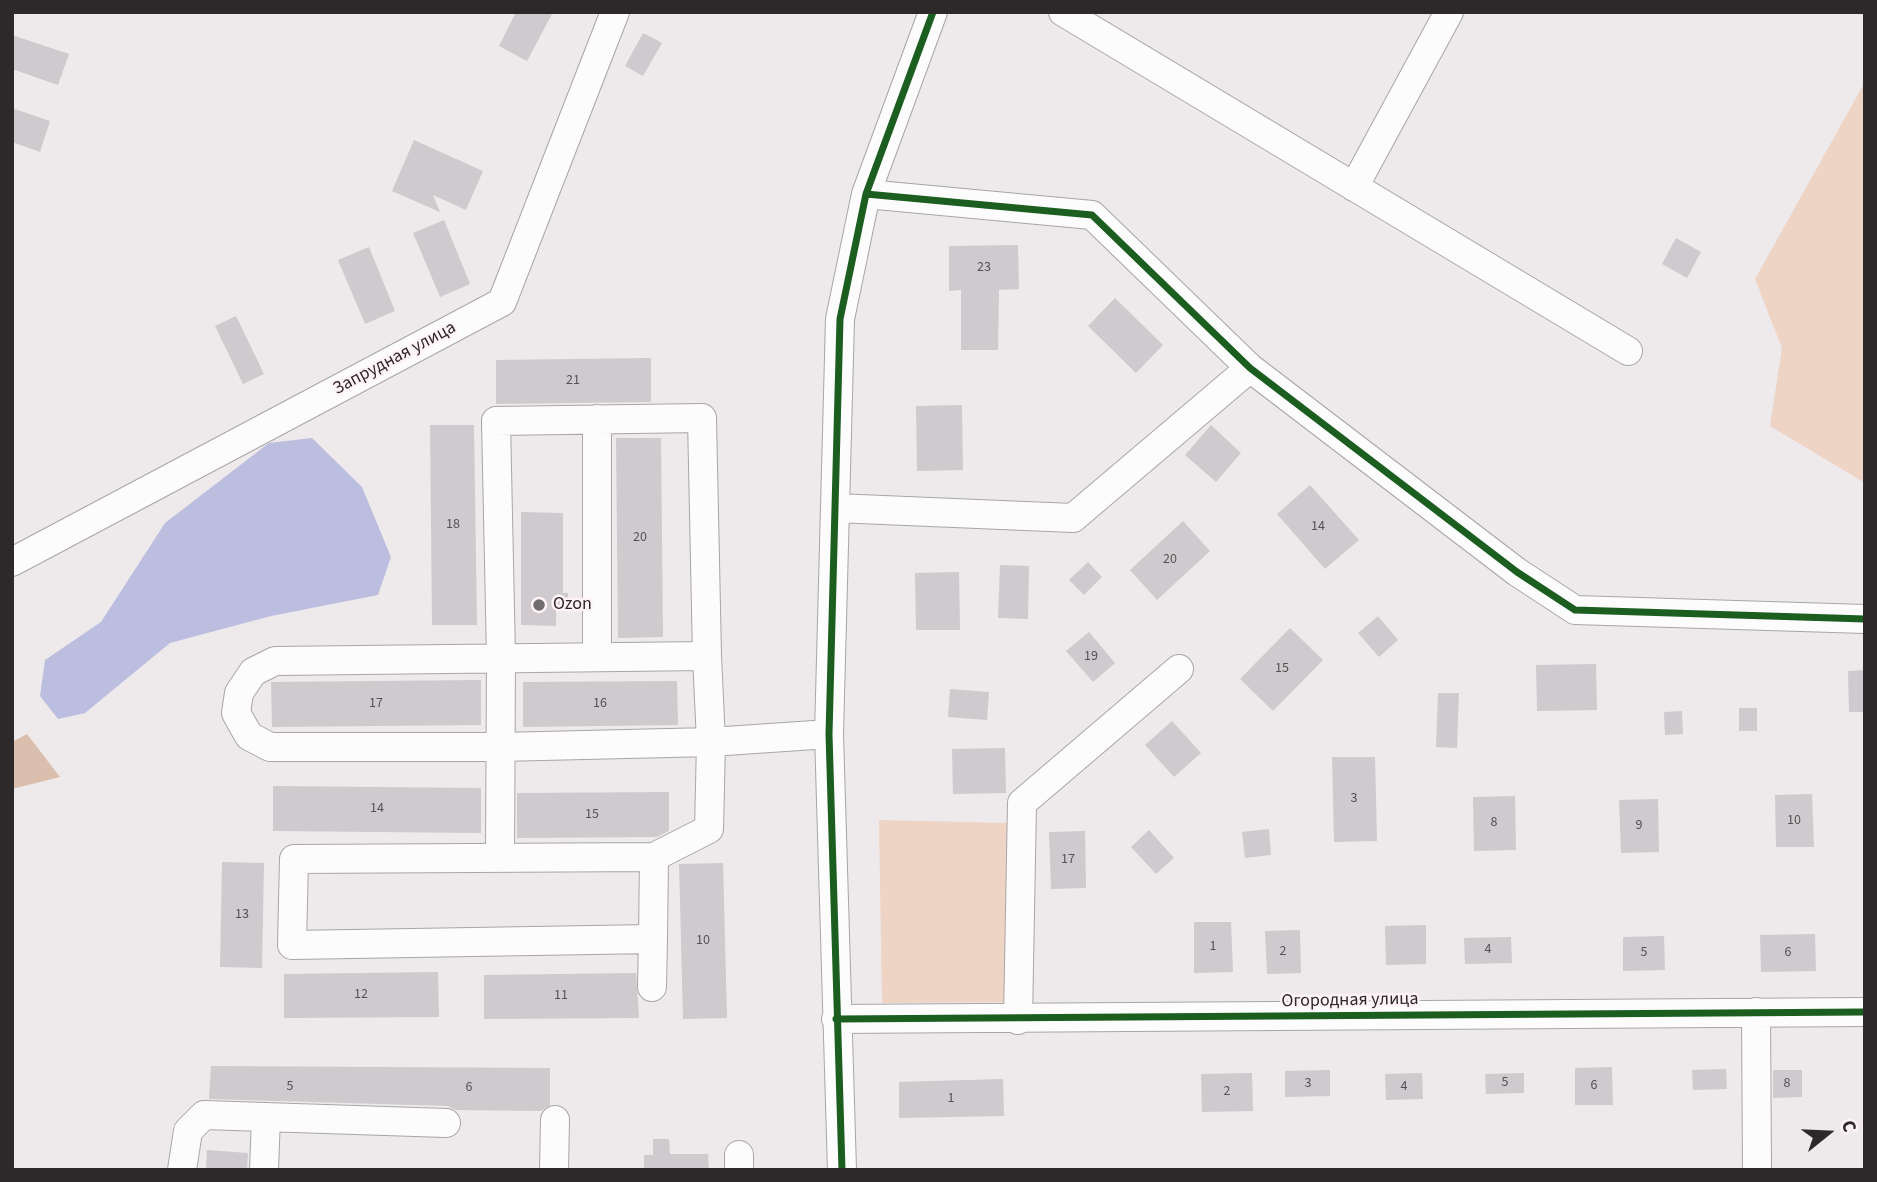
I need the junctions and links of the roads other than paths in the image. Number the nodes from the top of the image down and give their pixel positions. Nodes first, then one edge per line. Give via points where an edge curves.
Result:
1 (615, 12) edge
2 (933, 12) edge
3 (1063, 12) edge
4 (1449, 12) edge
5 (1354, 187) junction
6 (866, 194) junction
7 (1628, 351) dead end
8 (1250, 368) junction
9 (597, 419) junction
10 (835, 508) junction
11 (12, 562) edge
12 (1865, 619) edge
13 (707, 656) junction
14 (501, 657) junction
15 (597, 657) junction
16 (1179, 669) dead end
17 (829, 734) junction
18 (711, 742) junction
19 (500, 747) junction
20 (500, 858) junction
21 (654, 858) junction
22 (653, 939) junction
23 (652, 987) dead end
24 (1756, 1012) junction
25 (1865, 1012) edge
26 (836, 1019) junction
27 (1018, 1020) junction
28 (266, 1117) junction
29 (555, 1120) dead end
30 (446, 1122) dead end
31 (182, 1170) edge
32 (264, 1170) edge
33 (554, 1170) edge
34 (842, 1170) edge
35 (1757, 1170) edge

1 - 11 street, Запрудная улица via 502,303
2 - 6 street
3 - 5 street
4 - 5 street
5 - 7 street
6 - 8 street via 1092,215
6 - 10 street via 840,319
8 - 10 street via 1073,518
8 - 12 street via 1517,572 1575,610
9 - 13 street via 702,418
9 - 14 street via 496,421
9 - 15 street
10 - 17 street
13 - 15 street
13 - 18 street
14 - 15 street
14 - 19 street
14 - 19 street via 275,661 253,672 239,693 236,713 249,736 270,747
16 - 27 street via 1022,803
17 - 18 street
17 - 26 street
18 - 19 street
18 - 21 street via 709,829
19 - 20 street
20 - 21 street
20 - 22 street via 294,859 292,945
21 - 22 street
22 - 23 street
24 - 25 street, Огородная улица
24 - 27 street, Огородная улица
24 - 35 street
26 - 27 street, Огородная улица
26 - 34 street
28 - 30 street
28 - 31 street via 204,1115 188,1131
28 - 32 street
29 - 33 street

